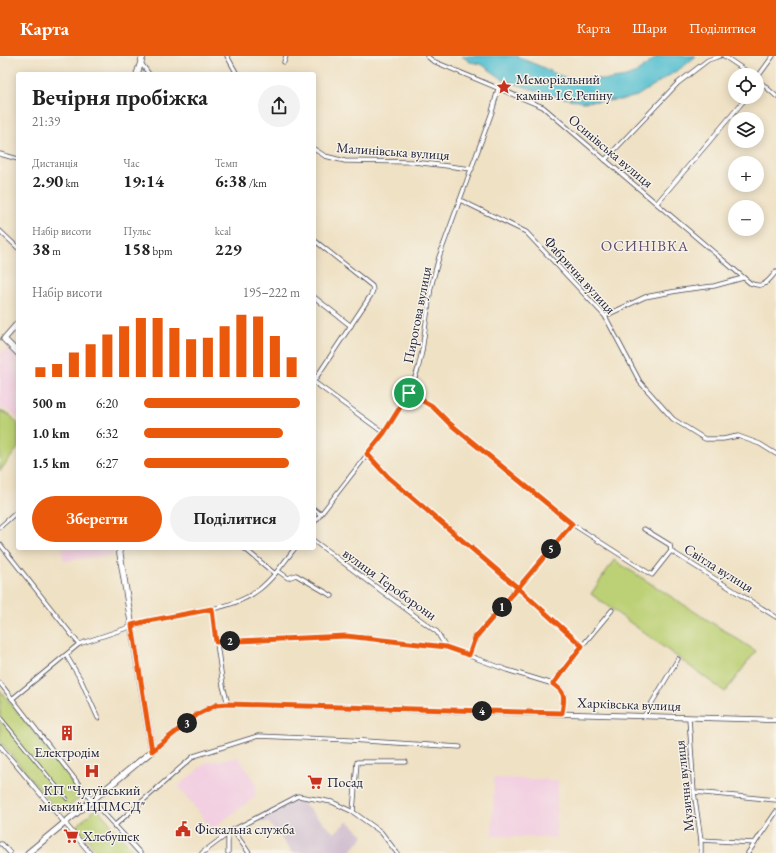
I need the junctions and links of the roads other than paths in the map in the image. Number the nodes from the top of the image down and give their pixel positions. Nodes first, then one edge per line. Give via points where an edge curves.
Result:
1 (143, 56) edge
2 (227, 56) edge
3 (286, 56) edge
4 (426, 56) edge
5 (720, 56) edge
6 (724, 56) edge
7 (773, 56) edge
8 (284, 62) dead end
9 (141, 63) junction
10 (742, 68) edge
11 (764, 71) edge
12 (138, 72) edge
13 (148, 72) edge
14 (236, 72) edge
15 (764, 86) edge
16 (498, 89) junction
17 (776, 96) edge
18 (741, 104) edge
19 (316, 150) edge
20 (0, 154) edge
21 (16, 158) edge
22 (605, 160) junction
23 (472, 169) junction
24 (460, 200) junction
25 (657, 203) junction
26 (0, 230) edge
27 (316, 242) edge
28 (16, 246) edge
29 (776, 272) edge
30 (743, 278) junction
31 (316, 299) edge
32 (605, 316) junction
33 (16, 325) edge
34 (352, 326) junction
35 (1, 339) edge
36 (16, 351) edge
37 (316, 379) edge
38 (316, 383) edge
39 (409, 393) junction
40 (384, 433) junction
41 (367, 454) junction
42 (776, 454) edge
43 (316, 511) edge
44 (16, 513) edge
45 (320, 514) junction
46 (316, 519) edge
47 (572, 524) junction
48 (0, 527) edge
49 (644, 530) dead end
50 (316, 542) edge
51 (0, 544) edge
52 (119, 550) edge
53 (247, 550) edge
54 (293, 550) edge
55 (671, 551) junction
56 (276, 573) junction
57 (518, 588) junction
58 (332, 596) dead end
59 (212, 609) junction
60 (612, 610) dead end
61 (776, 617) edge
62 (132, 625) junction
63 (216, 642) junction
64 (79, 644) junction
65 (582, 646) junction
66 (446, 647) junction
67 (66, 655) junction
68 (469, 655) junction
69 (678, 658) dead end
70 (0, 683) edge
71 (553, 684) junction
72 (12, 699) junction
73 (228, 704) junction
74 (562, 713) junction
75 (644, 716) junction
76 (0, 717) edge
77 (98, 718) dead end
78 (689, 718) junction
79 (776, 720) edge
80 (0, 746) edge
81 (460, 747) dead end
82 (152, 751) junction
83 (406, 762) dead end
84 (694, 792) junction
85 (67, 799) dead end
86 (776, 800) edge
87 (92, 801) junction
88 (353, 812) junction
89 (776, 812) edge
90 (65, 823) junction
91 (114, 826) junction
92 (233, 830) junction
93 (228, 834) junction
94 (701, 840) junction
95 (755, 843) junction
96 (0, 844) edge
97 (10, 853) edge
98 (28, 853) edge
99 (90, 853) edge
100 (140, 853) edge
101 (202, 853) edge
102 (228, 853) edge
103 (249, 853) edge
104 (397, 853) edge
105 (701, 853) edge
106 (748, 853) edge

1 - 9 main road
2 - 14 street
3 - 8 street
4 - 16 street, Осинівська вулиця
5 - 22 street via 708,60 678,83
6 - 10 street
7 - 11 street
9 - 12 main road
9 - 13 street
15 - 17 street
16 - 22 street, Осинівська вулиця via 543,107
16 - 23 street, Пирогова вулиця
18 - 25 street
19 - 23 street, Малинівська вулиця via 345,161 414,162
20 - 21 street
22 - 25 street, Осинівська вулиця
23 - 24 street, Пирогова вулиця
24 - 32 street, Фабрична вулиця via 526,232
24 - 39 street, Пирогова вулиця via 431,287 422,351
25 - 30 street, Осинівська вулиця
26 - 28 street
27 - 34 street via 372,286 371,295
29 - 30 street, Осинівська вулиця via 766,284 759,286
30 - 32 street via 714,286 645,298
31 - 34 street
32 - 42 street, Фабрична вулиця via 640,382 673,419 704,439 738,436 760,444
33 - 35 main road
34 - 37 street
35 - 36 main road
38 - 40 street
39 - 40 street, Пирогова вулиця
39 - 47 street, Світла вулиця via 432,406 449,423
40 - 41 street, Пирогова вулиця
41 - 45 street, Пирогова вулиця
41 - 57 street via 388,477
43 - 45 street
44 - 48 street
45 - 46 street, Пирогова вулиця
47 - 55 street, Світла вулиця via 652,575
47 - 57 street
49 - 55 street via 670,545
50 - 66 street, вулиця Тероборони via 437,632
51 - 64 street
52 - 62 main road
53 - 56 street
54 - 56 street
55 - 61 street, Світла вулиця
56 - 58 street via 288,578 296,575
56 - 59 street via 260,590 248,597
57 - 65 street
57 - 68 street via 475,638
59 - 62 street
59 - 63 street
60 - 65 street
62 - 64 street
62 - 82 main road
63 - 66 street via 346,636
63 - 73 street
64 - 67 street
65 - 71 street
66 - 68 street
67 - 72 street
67 - 77 street
68 - 71 street
69 - 75 street
70 - 72 street
71 - 74 street via 564,695
72 - 87 street
73 - 74 street, Харківська вулиця
73 - 82 street, Харківська вулиця via 216,705 198,714
74 - 75 street, Харківська вулиця
75 - 78 street, Харківська вулиця
76 - 85 street
78 - 79 street, Харківська вулиця
78 - 84 street, Музична вулиця
80 - 90 street
81 - 91 street via 258,736 194,756
82 - 87 main road, Харківська вулиця
83 - 88 street via 356,762
84 - 86 street
84 - 94 street, Музична вулиця
87 - 90 main road, Харківська вулиця
87 - 91 street
88 - 92 street via 332,802 298,796
88 - 104 street via 381,832
89 - 95 street
90 - 98 main road, Харківська вулиця
90 - 99 street
91 - 100 street
92 - 93 street
92 - 103 street
93 - 101 street
93 - 102 street
94 - 95 street
94 - 105 street, Музична вулиця
95 - 106 street
96 - 97 street

